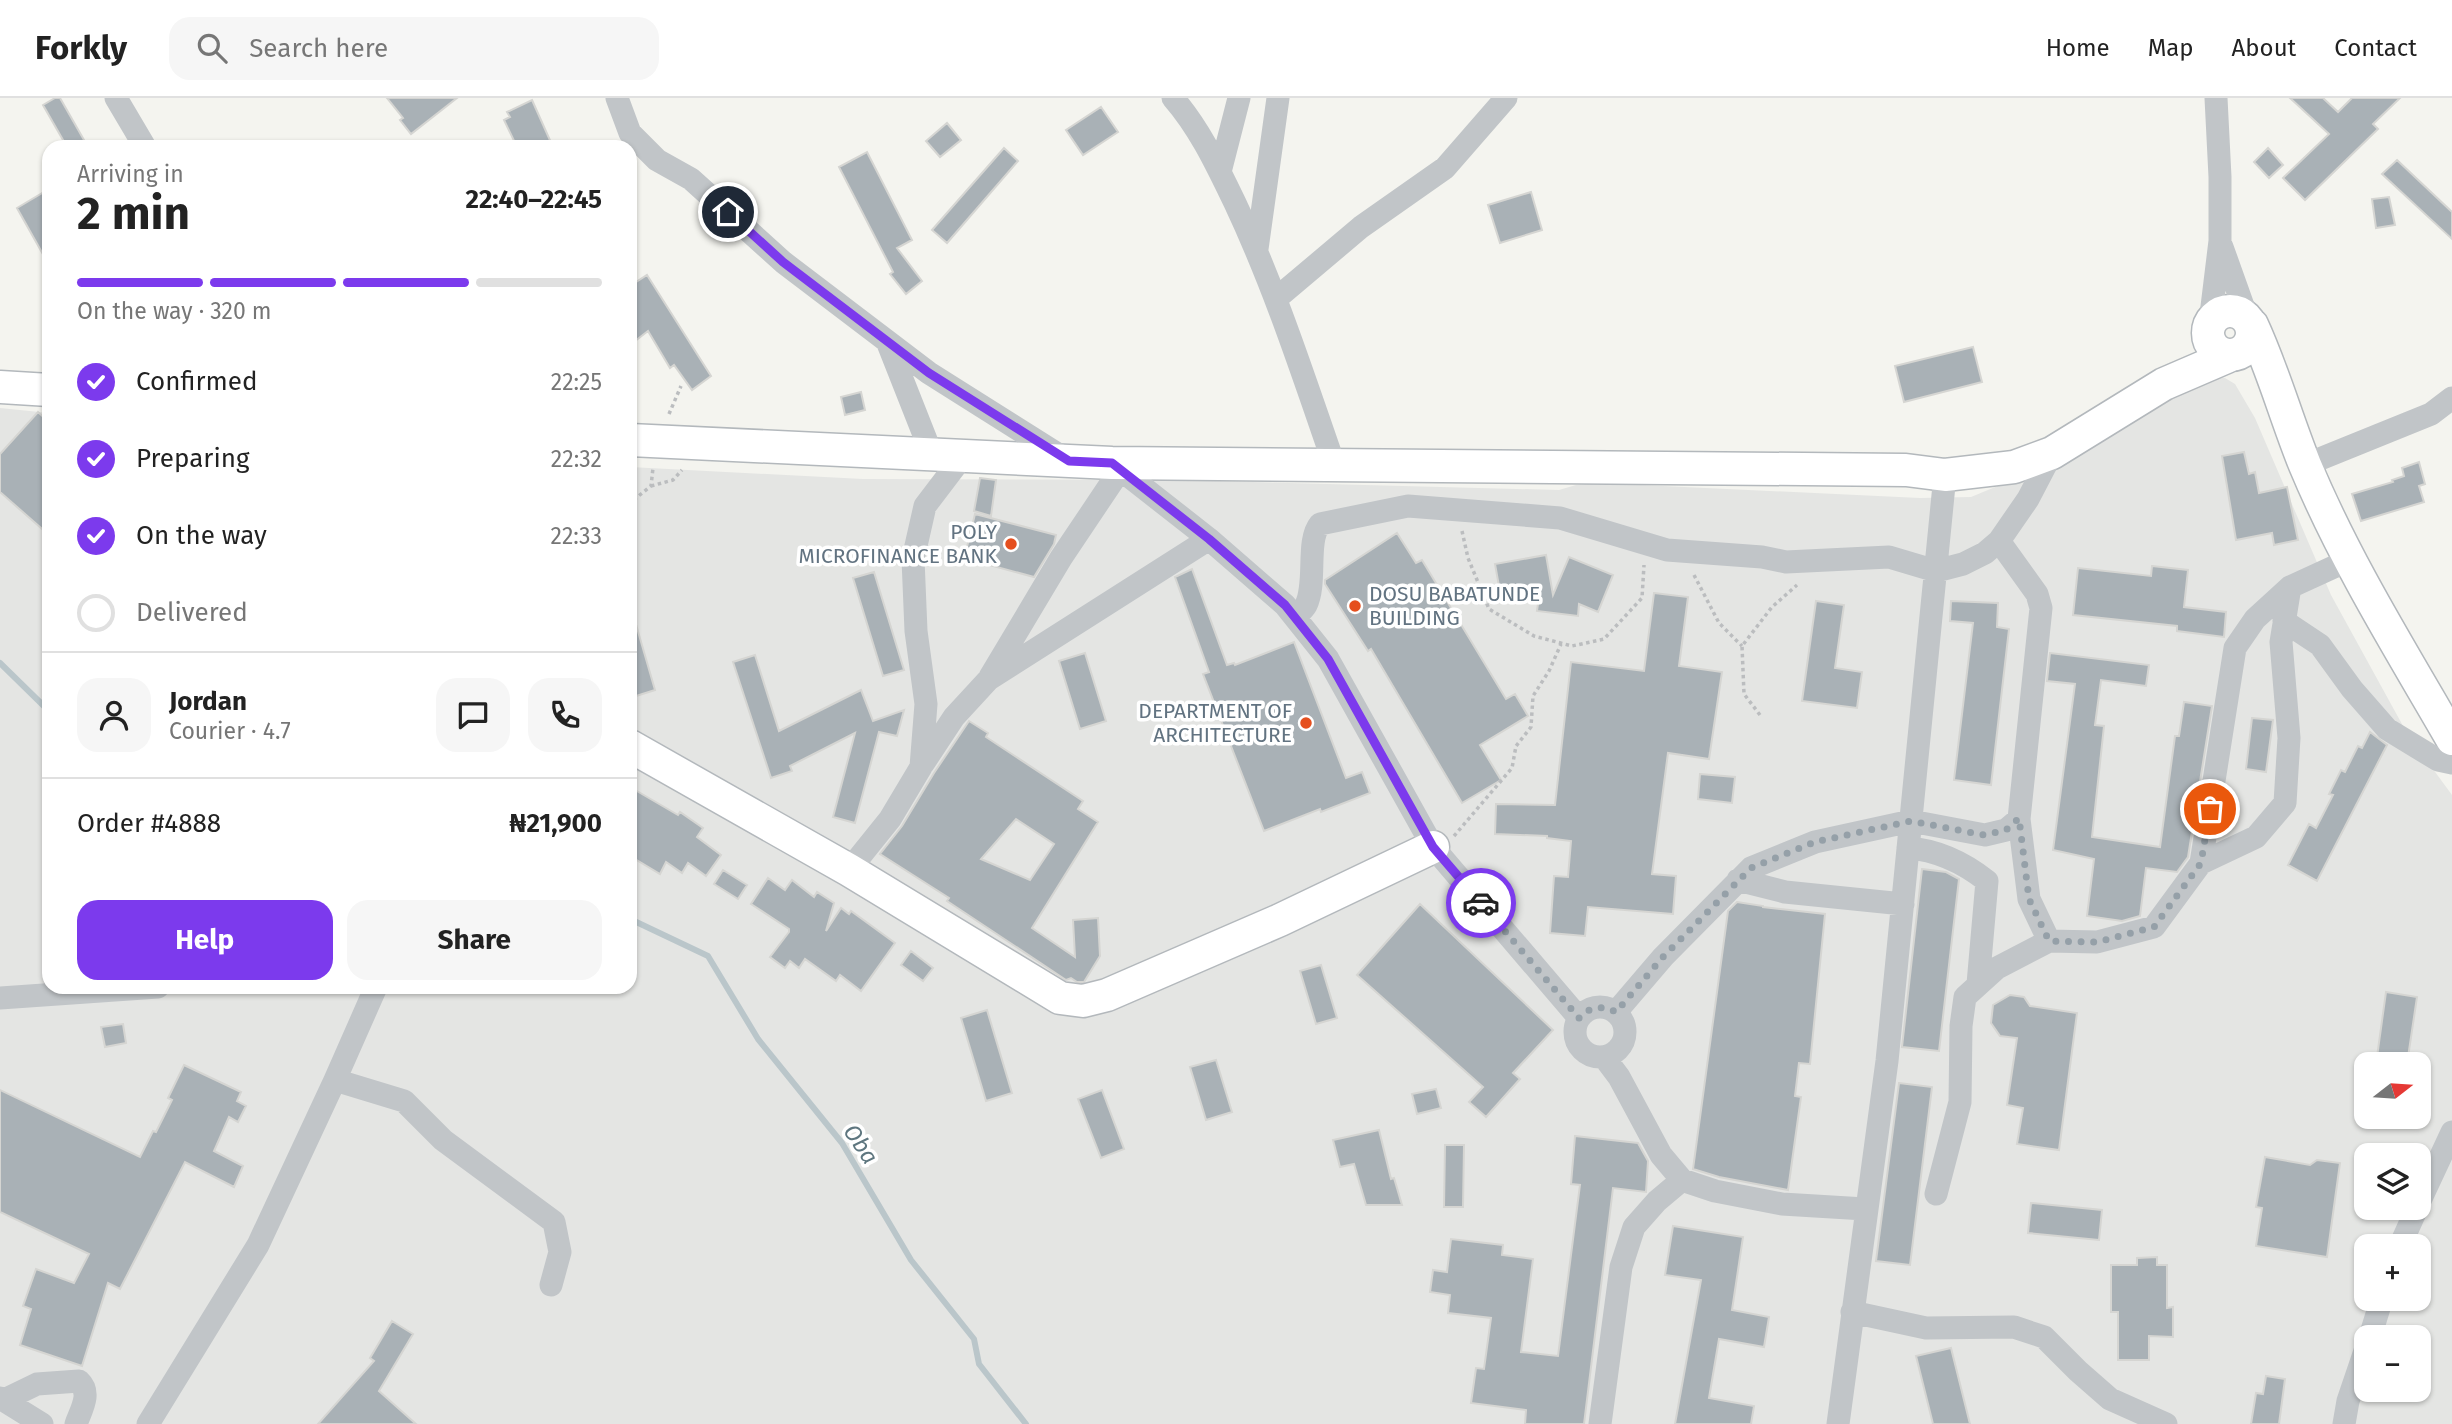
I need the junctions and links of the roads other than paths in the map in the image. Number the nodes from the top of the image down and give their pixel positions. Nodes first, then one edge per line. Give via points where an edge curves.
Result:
1 (116, 98) edge
2 (617, 98) edge
3 (1173, 98) edge
4 (1239, 98) edge
5 (1278, 98) edge
6 (1506, 98) edge
7 (2216, 98) edge
8 (141, 140) edge
9 (1220, 172) junction
10 (2220, 241) junction
11 (1256, 249) junction
12 (1277, 298) junction
13 (2249, 321) junction
14 (887, 341) junction
15 (2221, 342) junction
16 (0, 387) edge
17 (42, 390) edge
18 (2452, 398) edge
19 (2281, 402) junction
20 (637, 440) edge
21 (2052, 453) junction
22 (932, 455) junction
23 (963, 456) junction
24 (1069, 461) junction
25 (1334, 464) junction
26 (2305, 465) junction
27 (1116, 466) junction
28 (1945, 475) junction
29 (1209, 539) junction
30 (1999, 541) junction
31 (2349, 560) junction
32 (1936, 571) junction
33 (2290, 587) junction
34 (1295, 617) junction
35 (2284, 621) junction
36 (989, 679) junction
37 (2452, 739) edge
38 (637, 750) edge
39 (2452, 763) edge
40 (921, 766) junction
41 (2019, 818) junction
42 (1911, 821) junction
43 (1433, 847) junction
44 (1908, 848) junction
45 (2201, 863) junction
46 (849, 870) junction
47 (1738, 880) junction
48 (1903, 904) junction
49 (2049, 941) junction
50 (1978, 985) junction
51 (57, 994) edge
52 (373, 994) edge
53 (0, 998) edge
54 (1616, 1012) junction
55 (1579, 1018) junction
56 (1604, 1057) junction
57 (335, 1080) junction
58 (2452, 1132) edge
59 (2431, 1178) edge
60 (1682, 1180) junction
61 (1936, 1194) dead end
62 (1866, 1209) junction
63 (551, 1285) dead end
64 (1852, 1312) junction
65 (2354, 1383) edge
66 (2, 1399) edge
67 (42, 1424) edge
68 (76, 1424) edge
69 (148, 1424) edge
70 (1600, 1424) edge
71 (1838, 1424) edge
72 (2166, 1424) edge
73 (2344, 1424) edge

1 - 8 street
2 - 14 street via 630,133 657,160 691,179 783,262
3 - 9 street via 1192,120
4 - 9 street
5 - 11 street
6 - 12 street via 1445,168 1361,227
7 - 10 street
9 - 11 street
10 - 13 street
10 - 15 street
11 - 12 street
12 - 25 street
13 - 15 street via 2253,337 2247,348
13 - 15 street via 2238,311 2217,315
13 - 19 street via 2274,374
14 - 22 street
14 - 24 street via 929,373
15 - 19 street via 2260,372
15 - 21 street via 2164,384
16 - 17 street
18 - 26 street via 2431,414
19 - 26 street
20 - 22 street
21 - 28 street via 2014,467
21 - 30 street
22 - 23 street
23 - 24 street
23 - 40 street via 925,506 913,559 926,704
24 - 27 street
25 - 27 street
25 - 28 street via 1906,470
26 - 31 street
27 - 29 street
27 - 36 street
28 - 32 street
29 - 34 street
29 - 36 street
30 - 32 street via 1963,565
30 - 41 street via 2037,594 2041,608
31 - 33 street
31 - 37 street
32 - 34 street via 1889,557 1786,562 1682,551 1560,518 1408,506 1320,524 1315,530 1306,605
32 - 42 street
33 - 35 street
33 - 45 street via 2255,620 2235,648
34 - 43 street via 1328,659
35 - 39 street via 2320,645 2387,729 2438,760
35 - 45 street via 2282,673 2289,738 2285,803 2256,837
36 - 40 street
38 - 46 street
40 - 46 street via 890,819
41 - 42 street via 2006,830 1984,835
41 - 49 street via 2029,899
42 - 44 street
42 - 47 street via 1815,842 1751,868
43 - 46 street via 1280,920 1107,995 1083,1001 1060,998
43 - 55 street
44 - 48 street
44 - 50 street via 1930,850 1987,881
45 - 49 street via 2154,927 2097,942
47 - 48 street via 1785,892
47 - 54 street
48 - 62 street
49 - 50 street via 1997,968
50 - 61 street via 1965,997 1960,1102
51 - 53 street
52 - 57 street
54 - 55 street via 1592,1008
54 - 56 street via 1624,1026 1623,1042
55 - 56 street via 1575,1034 1581,1049
56 - 60 street via 1661,1155
57 - 63 street via 404,1101 443,1140 554,1222 560,1252
57 - 69 street via 258,1245
58 - 59 street
60 - 62 street via 1782,1204
60 - 70 street via 1634,1227 1621,1267
62 - 64 street
64 - 71 street
64 - 72 street via 1926,1328 2014,1327 2044,1337 2110,1399
65 - 73 street
66 - 67 street
66 - 68 street via 37,1384 79,1381 87,1393

